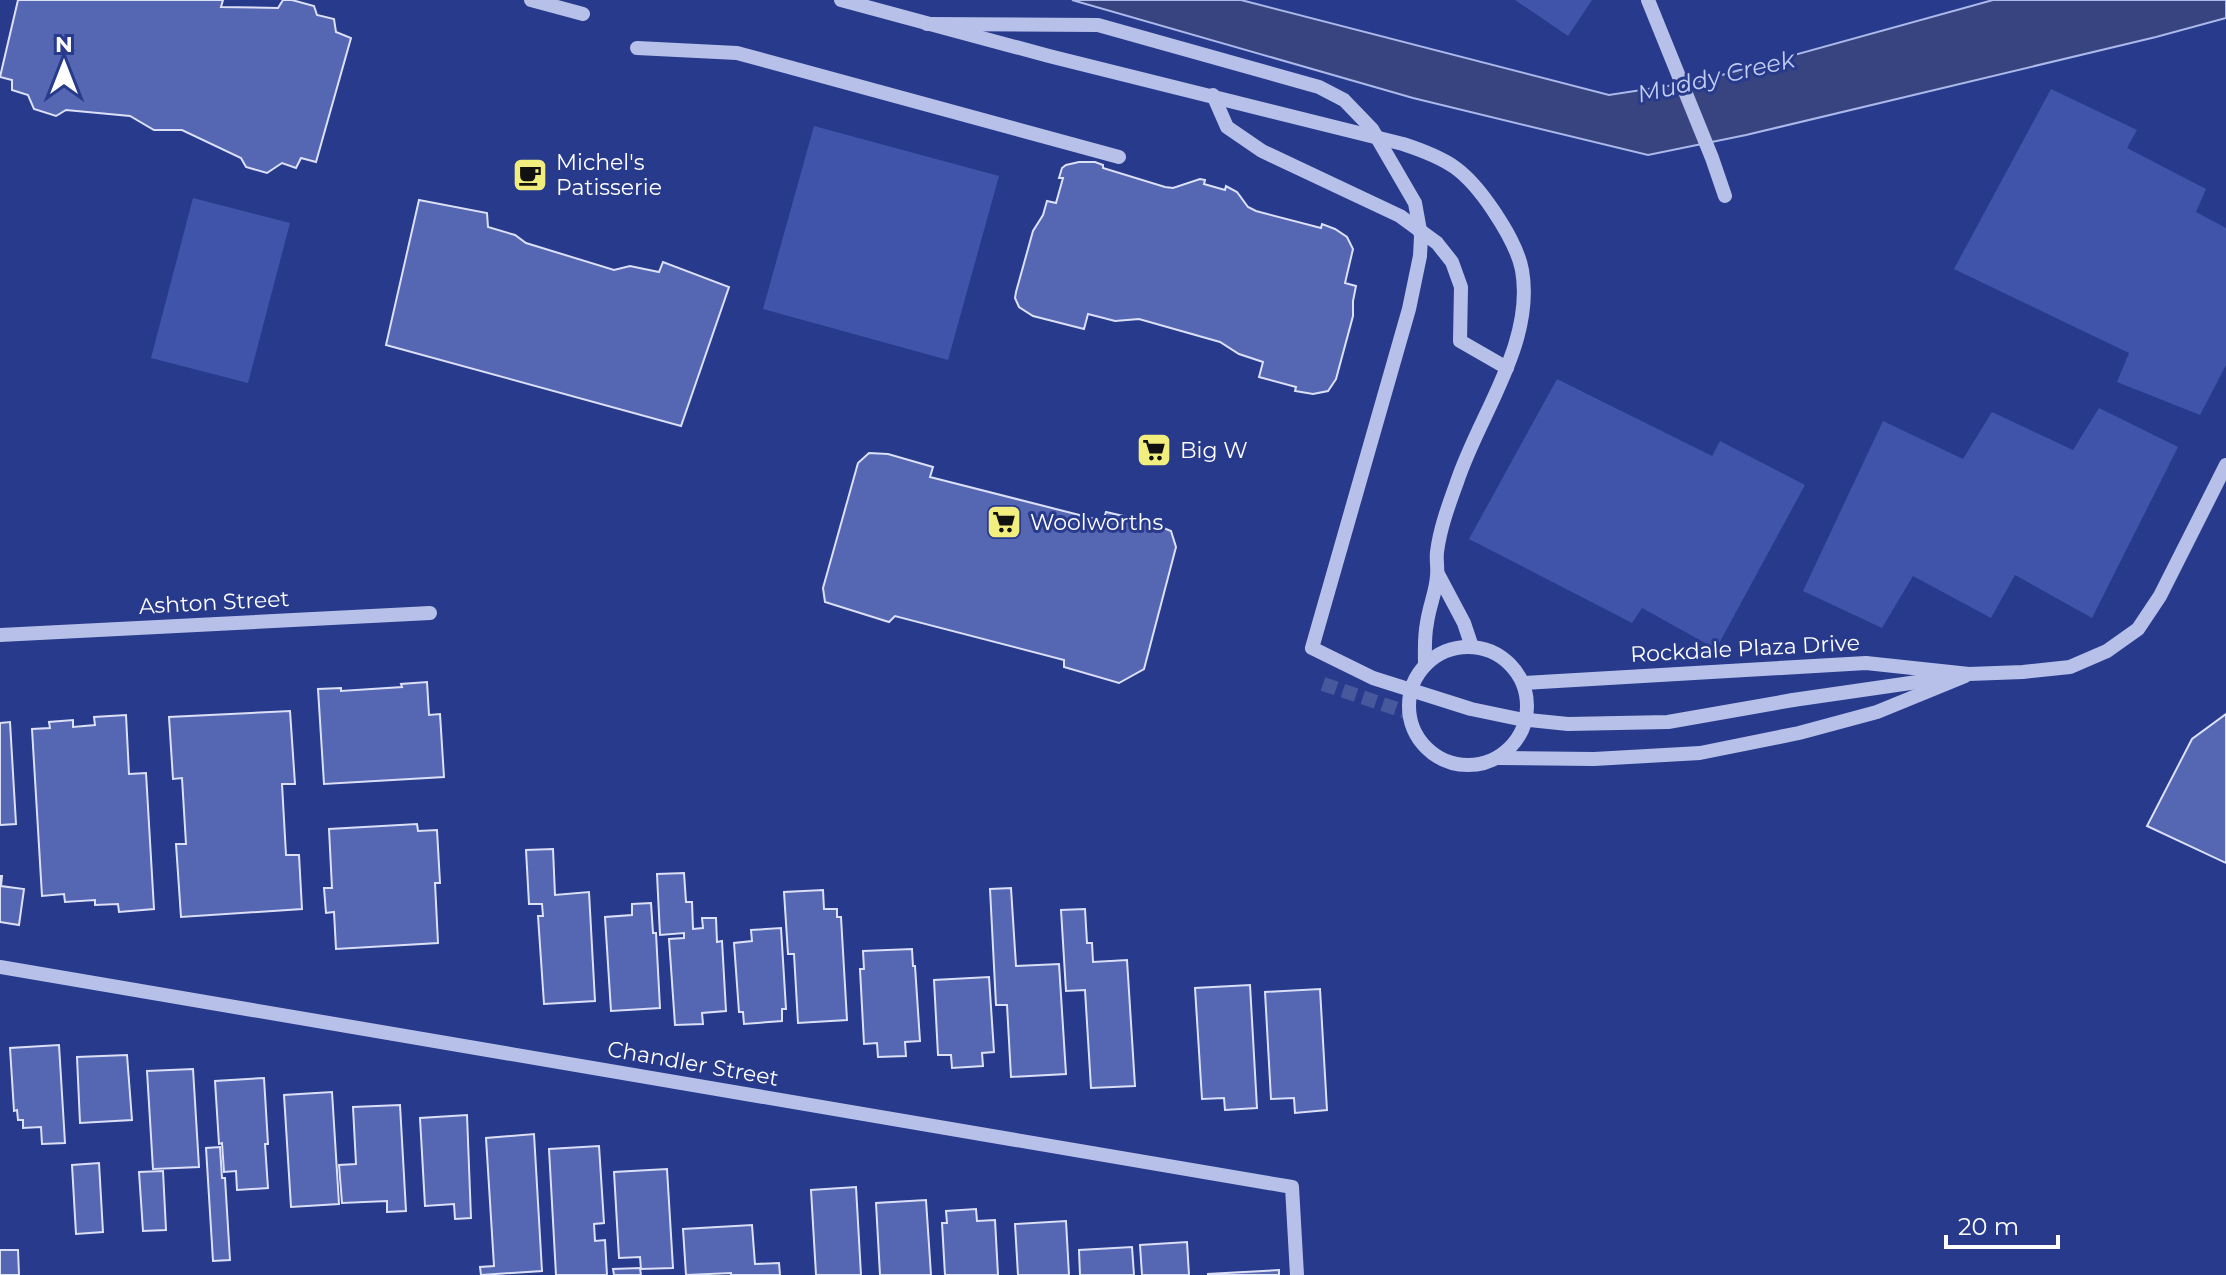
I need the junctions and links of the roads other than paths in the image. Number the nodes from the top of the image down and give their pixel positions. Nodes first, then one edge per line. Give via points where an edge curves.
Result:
1 (531, 0) edge
2 (841, 0) edge
3 (1648, 0) edge
4 (583, 14) dead end
5 (927, 24) junction
6 (637, 48) dead end
7 (1213, 95) junction
8 (1119, 157) dead end
9 (1725, 196) dead end
10 (1507, 368) junction
11 (2226, 465) edge
12 (1438, 574) junction
13 (430, 613) dead end
14 (0, 635) edge
15 (1472, 647) junction
16 (1425, 665) junction
17 (1969, 674) junction
18 (1523, 683) junction
19 (1497, 758) junction
20 (0, 967) edge
21 (1297, 1275) edge

1 - 4 street
2 - 5 street
3 - 9 street
5 - 7 street
5 - 17 street, bridge via 1098,25 1319,87 1344,100 1372,129 1415,203 1420,256 1312,648 1373,678 1471,709 1568,724 1668,722
6 - 8 street via 737,53
7 - 10 street via 1227,127 1262,151 1400,216 1437,243 1452,262 1461,287 1460,341
7 - 10 street via 1403,144 1445,159 1464,175 1499,219 1521,270 1524,301
10 - 12 street via 1458,477 1441,530
11 - 17 street, Rockdale Plaza Drive via 2138,629 2107,651 2070,667
12 - 15 street
12 - 16 street via 1426,626
13 - 14 street, Ashton Street
15 - 16 street via 1438,655
15 - 18 street via 1502,658
16 - 19 street via 1409,696 1409,713 1426,748 1460,764
17 - 18 street, Rockdale Plaza Drive via 1866,663
17 - 19 street, Rockdale Plaza Drive via 1877,712 1700,753
18 - 19 street via 1527,699 1521,733
20 - 21 street, Chandler Street via 1292,1187

